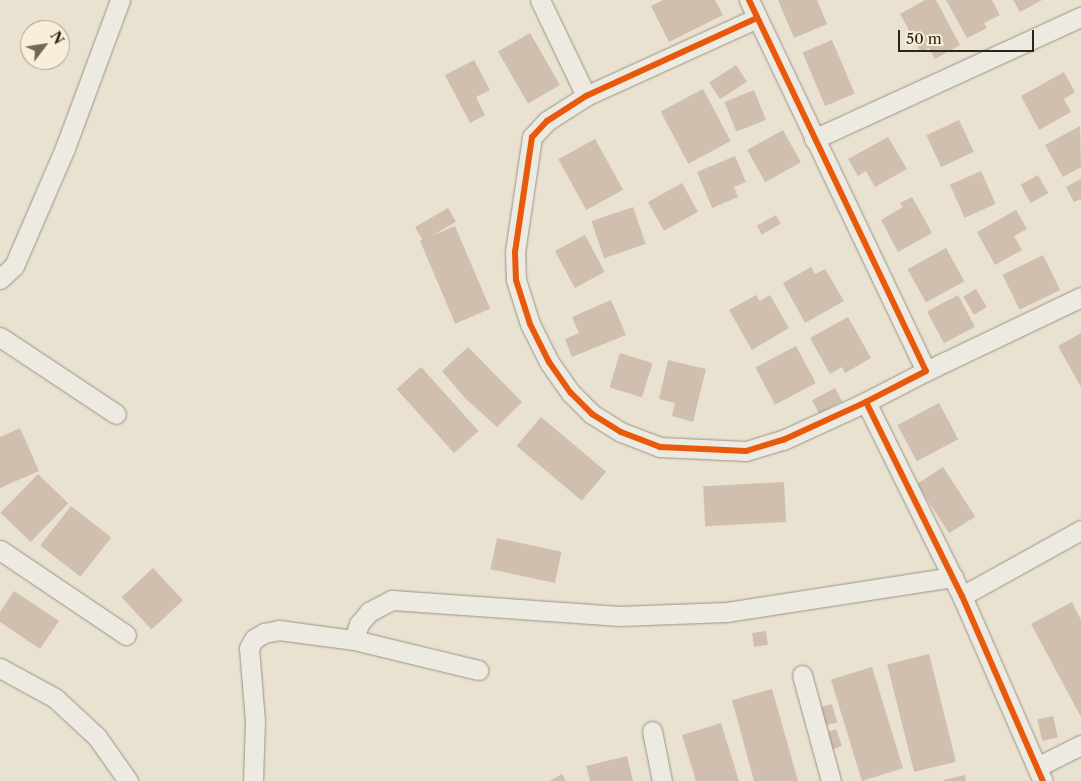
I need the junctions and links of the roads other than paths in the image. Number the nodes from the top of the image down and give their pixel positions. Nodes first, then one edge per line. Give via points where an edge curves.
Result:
1 (120, 0) edge
2 (540, 0) edge
3 (749, 0) edge
4 (1081, 17) edge
5 (757, 18) junction
6 (586, 96) junction
7 (814, 139) junction
8 (0, 279) edge
9 (1081, 297) edge
10 (0, 337) edge
11 (926, 371) junction
12 (866, 402) junction
13 (116, 414) dead end
14 (1081, 530) edge
15 (0, 550) edge
16 (953, 577) junction
17 (962, 596) junction
18 (126, 635) dead end
19 (354, 640) junction
20 (0, 668) edge
21 (478, 670) dead end
22 (802, 675) dead end
23 (652, 731) dead end
24 (1081, 745) edge
25 (1040, 774) edge
26 (128, 781) edge
27 (253, 781) edge
28 (662, 781) edge
29 (832, 781) edge

1 - 8 street via 65,148 22,248 14,266
2 - 6 street
3 - 5 street
4 - 7 street
5 - 6 street
5 - 7 street
6 - 12 street via 547,121 532,137 515,252 516,280 530,324 549,362 571,394 592,414 621,432 660,447 746,451 783,440
7 - 11 street
9 - 11 street
10 - 13 street
11 - 12 street
12 - 16 street
14 - 17 street
15 - 18 street
16 - 17 street
16 - 19 street via 727,612 619,616 392,600 369,612 359,624
17 - 25 street
19 - 21 street
19 - 27 street via 279,630 254,639 249,648 255,721
20 - 26 street via 54,698 97,737
22 - 29 street
23 - 28 street
24 - 25 street

